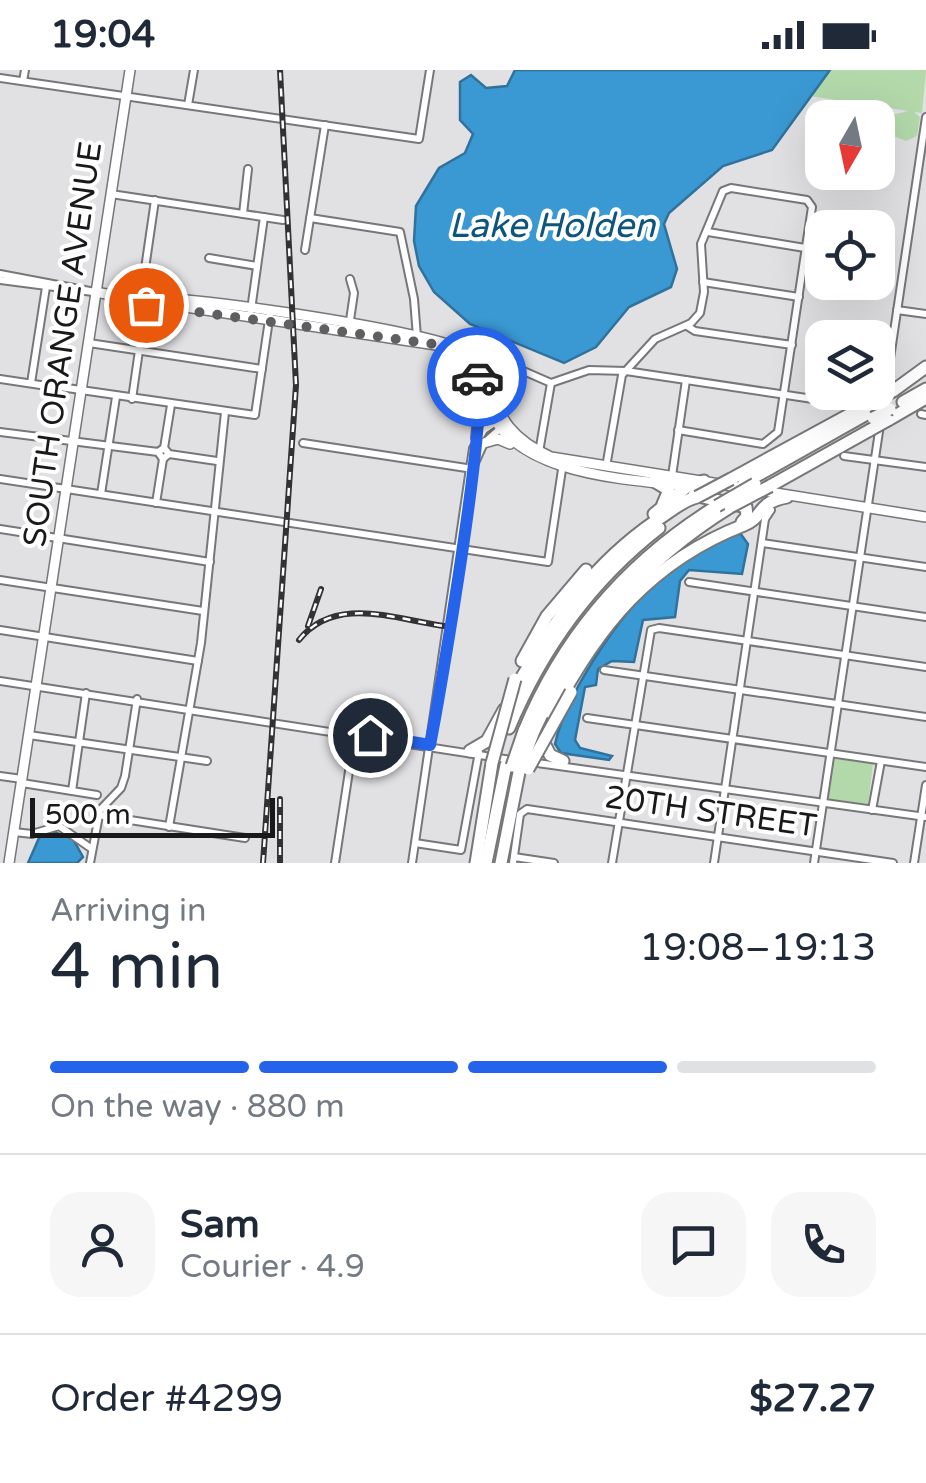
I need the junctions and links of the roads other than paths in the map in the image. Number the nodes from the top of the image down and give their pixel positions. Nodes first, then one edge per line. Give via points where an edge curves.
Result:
1 (25, 70) edge
2 (130, 70) edge
3 (194, 70) edge
4 (430, 70) edge
5 (0, 78) edge
6 (24, 81) junction
7 (126, 96) junction
8 (188, 105) junction
9 (926, 117) edge
10 (325, 125) junction
11 (923, 162) edge
12 (248, 169) dead end
13 (110, 194) junction
14 (155, 200) junction
15 (811, 210) edge
16 (243, 214) junction
17 (264, 217) junction
18 (310, 218) junction
19 (283, 220) dead end
20 (707, 232) junction
21 (805, 248) joint
22 (304, 250) dead end
23 (209, 258) dead end
24 (257, 266) junction
25 (0, 276) edge
26 (350, 280) dead end
27 (703, 282) junction
28 (46, 287) junction
29 (94, 292) junction
30 (799, 296) junction
31 (143, 298) junction
32 (897, 310) junction
33 (250, 313) junction
34 (926, 314) edge
35 (270, 316) junction
36 (895, 323) edge
37 (687, 326) junction
38 (349, 328) junction
39 (414, 338) junction
40 (88, 343) junction
41 (792, 345) junction
42 (139, 351) junction
43 (262, 369) junction
44 (476, 370) junction
45 (926, 370) edge
46 (626, 371) junction
47 (0, 379) edge
48 (686, 380) junction
49 (31, 383) junction
50 (551, 383) junction
51 (481, 386) junction
52 (926, 386) edge
53 (81, 391) junction
54 (784, 394) junction
55 (116, 396) junction
56 (132, 398) junction
57 (805, 398) edge
58 (926, 398) edge
59 (895, 403) edge
60 (171, 404) junction
61 (895, 405) edge
62 (895, 406) edge
63 (895, 408) edge
64 (882, 410) edge
65 (884, 410) edge
66 (884, 410) edge
67 (224, 412) junction
68 (924, 412) edge
69 (873, 415) junction
70 (500, 423) junction
71 (678, 430) junction
72 (0, 432) edge
73 (480, 440) junction
74 (74, 441) junction
75 (303, 443) dead end
76 (109, 445) junction
77 (520, 450) junction
78 (164, 453) junction
79 (537, 455) junction
80 (844, 456) dead end
81 (875, 460) junction
82 (217, 461) junction
83 (563, 463) junction
84 (926, 467) edge
85 (473, 468) junction
86 (605, 470) junction
87 (672, 476) junction
88 (0, 479) edge
89 (654, 481) junction
90 (704, 481) junction
91 (688, 486) junction
92 (66, 489) junction
93 (756, 492) junction
94 (101, 494) junction
95 (787, 497) joint
96 (156, 503) junction
97 (713, 503) junction
98 (665, 505) junction
99 (867, 509) junction
100 (217, 512) junction
101 (926, 517) edge
102 (646, 520) junction
103 (739, 525) junction
104 (0, 529) edge
105 (58, 539) junction
106 (762, 543) junction
107 (460, 548) junction
108 (686, 552) junction
109 (860, 558) junction
110 (598, 560) junction
111 (210, 562) junction
112 (926, 567) edge
113 (638, 577) junction
114 (0, 580) edge
115 (689, 582) dead end
116 (51, 588) junction
117 (754, 592) junction
118 (853, 607) junction
119 (203, 611) junction
120 (926, 617) edge
121 (0, 630) edge
122 (43, 637) junction
123 (747, 641) junction
124 (845, 656) junction
125 (198, 660) junction
126 (527, 666) junction
127 (926, 667) edge
128 (604, 670) dead end
129 (641, 676) junction
130 (0, 681) edge
131 (517, 681) junction
132 (35, 686) junction
133 (740, 690) junction
134 (86, 694) junction
135 (137, 700) junction
136 (838, 705) junction
137 (189, 707) junction
138 (552, 714) junction
139 (926, 717) edge
140 (587, 718) dead end
141 (633, 724) junction
142 (355, 732) junction
143 (29, 735) junction
144 (527, 736) junction
145 (733, 739) junction
146 (79, 742) junction
147 (430, 745) junction
148 (129, 750) junction
149 (830, 754) junction
150 (180, 756) junction
151 (207, 761) dead end
152 (501, 761) junction
153 (563, 761) joint
154 (880, 761) junction
155 (926, 767) edge
156 (625, 773) junction
157 (0, 776) edge
158 (22, 782) junction
159 (926, 784) edge
160 (725, 788) junction
161 (72, 791) junction
162 (97, 795) dead end
163 (823, 802) junction
164 (872, 810) junction
165 (515, 812) junction
166 (98, 814) junction
167 (924, 817) edge
168 (618, 823) junction
169 (169, 827) junction
170 (14, 832) junction
171 (246, 838) dead end
172 (718, 838) junction
173 (415, 843) junction
174 (92, 849) junction
175 (816, 852) junction
176 (513, 860) edge
177 (9, 863) edge
178 (90, 863) edge
179 (336, 863) edge
180 (412, 863) edge
181 (476, 863) edge
182 (489, 863) edge
183 (501, 863) edge
184 (554, 863) edge
185 (612, 863) edge
186 (714, 863) edge
187 (814, 863) edge
188 (894, 863) edge
189 (914, 863) edge

1 - 6 street
2 - 7 main road, SOUTH ORANGE AVENUE
3 - 8 street
4 - 10 street via 419,139
5 - 6 street
6 - 7 street
7 - 8 street
7 - 13 main road, SOUTH ORANGE AVENUE
8 - 10 street
9 - 11 street
10 - 18 street
11 - 32 street
12 - 16 street
13 - 14 street
13 - 29 main road, SOUTH ORANGE AVENUE
14 - 16 street
14 - 31 street
15 - 20 street via 807,200 731,188
16 - 17 street
17 - 19 street
17 - 24 street
18 - 22 street
18 - 39 street via 400,232
20 - 21 street
20 - 27 street via 700,250
21 - 30 street
23 - 24 street
24 - 33 street
25 - 28 street
25 - 29 street
26 - 38 street
27 - 30 street
27 - 37 street via 702,307
28 - 29 street
28 - 49 street
29 - 31 main road
29 - 40 main road, SOUTH ORANGE AVENUE
30 - 41 street
31 - 33 main road
31 - 42 street
32 - 34 street
32 - 36 street
33 - 35 main road
35 - 38 main road
35 - 43 street
37 - 41 street
37 - 46 street via 655,339
38 - 39 main road
39 - 44 main road via 452,350
40 - 42 street
40 - 53 main road, SOUTH ORANGE AVENUE
41 - 54 street
42 - 43 street
42 - 56 street
43 - 67 street via 255,415
44 - 50 street via 500,359
44 - 51 main road
44 - 70 main road
45 - 59 highway
46 - 48 street
46 - 50 street via 589,370
46 - 86 street
47 - 49 street
48 - 54 street
48 - 71 street
49 - 53 street
50 - 79 street
51 - 70 main road
51 - 73 main road
52 - 61 highway
53 - 55 street
53 - 74 main road, SOUTH ORANGE AVENUE
54 - 57 street
54 - 71 street via 774,438 762,444
55 - 56 street
55 - 76 street
56 - 60 street
58 - 62 highway
60 - 67 street
60 - 78 street
63 - 68 highway
64 - 81 street
65 - 69 highway, bridge
66 - 69 highway, bridge
67 - 82 street
69 - 93 highway
69 - 93 highway
70 - 73 street
70 - 77 main road
70 - 79 main road
71 - 87 street
72 - 74 street
73 - 77 main road
73 - 85 street
74 - 76 street
74 - 92 main road, SOUTH ORANGE AVENUE
75 - 85 street
76 - 78 street
76 - 94 street
77 - 79 main road
78 - 82 street
78 - 96 street
79 - 83 main road
80 - 81 street
81 - 84 street
81 - 99 street
82 - 100 street
83 - 86 main road
83 - 107 street via 548,562
85 - 107 street
86 - 87 main road
86 - 89 main road
87 - 90 main road
88 - 92 street
89 - 91 main road
89 - 102 highway via 667,486 670,496
90 - 91 highway
90 - 93 main road
91 - 93 main road
91 - 98 highway
92 - 94 street
92 - 105 main road, SOUTH ORANGE AVENUE
93 - 95 highway
93 - 97 highway, bridge
93 - 97 highway, bridge
93 - 103 highway via 752,520
93 - 106 street
94 - 96 street
95 - 99 main road
96 - 100 street
97 - 113 highway
97 - 126 highway via 640,532 602,564 563,608
97 - 144 highway via 597,606 558,660
97 - 144 highway via 636,546 581,603 542,661
98 - 102 highway
98 - 103 highway via 690,495 740,504 747,516
99 - 101 main road
99 - 109 street
100 - 107 street
100 - 111 street
102 - 110 highway
103 - 108 highway
104 - 105 street
105 - 111 street
105 - 116 main road, SOUTH ORANGE AVENUE
106 - 109 street
106 - 117 street
107 - 147 street
108 - 138 highway via 658,570 618,612
108 - 152 highway, bridge via 633,602 571,692
109 - 112 street
109 - 118 street
110 - 126 highway via 550,617
110 - 131 highway via 547,616
111 - 119 street
113 - 138 highway via 569,676
113 - 144 highway via 572,655
114 - 116 street
115 - 117 street
116 - 119 street
116 - 122 main road, SOUTH ORANGE AVENUE
117 - 118 street
117 - 123 street
118 - 120 street
118 - 124 street
119 - 125 street
121 - 122 street
122 - 125 street
122 - 132 main road, SOUTH ORANGE AVENUE
123 - 124 street
123 - 129 street via 651,630
123 - 133 street
124 - 127 street
124 - 136 street
125 - 137 street
126 - 131 highway
128 - 129 street
129 - 133 street
129 - 141 street
130 - 132 street
131 - 144 highway
131 - 152 highway, bridge
131 - 152 highway via 487,741
132 - 134 street
132 - 143 main road, SOUTH ORANGE AVENUE
133 - 136 street
133 - 145 street
134 - 135 street
134 - 146 street
135 - 137 street
135 - 148 street
136 - 139 street
136 - 149 street
137 - 142 street
137 - 150 street
138 - 144 highway
140 - 141 street
141 - 145 street
141 - 156 street
142 - 147 street
142 - 179 street
143 - 146 street
143 - 158 main road, SOUTH ORANGE AVENUE
144 - 152 highway, bridge
144 - 152 highway, bridge
144 - 152 highway
144 - 152 street
144 - 153 highway
145 - 149 street
145 - 160 street
146 - 148 street
146 - 161 street
147 - 152 street
147 - 173 street
148 - 150 street
148 - 166 street via 121,788
149 - 154 street
149 - 163 street
150 - 151 street
150 - 169 street
152 - 156 street
152 - 165 highway
152 - 173 street via 461,850
152 - 181 highway
152 - 182 highway
153 - 156 street
154 - 155 street
154 - 164 street
156 - 160 street
156 - 168 street
157 - 158 street
158 - 161 street
158 - 170 main road, SOUTH ORANGE AVENUE
159 - 167 street
160 - 163 street
160 - 172 street
161 - 162 street
163 - 164 street
163 - 175 street
164 - 167 street
165 - 168 street, 20TH STREET
165 - 176 street
165 - 183 highway
166 - 169 street
166 - 174 street
167 - 189 street
168 - 172 street, 20TH STREET
168 - 185 street
169 - 171 street
170 - 174 street via 63,826
170 - 177 main road, SOUTH ORANGE AVENUE
172 - 175 street, 20TH STREET
172 - 186 street
173 - 180 street
174 - 178 street
175 - 187 street
175 - 188 street, 20TH STREET
176 - 184 street

